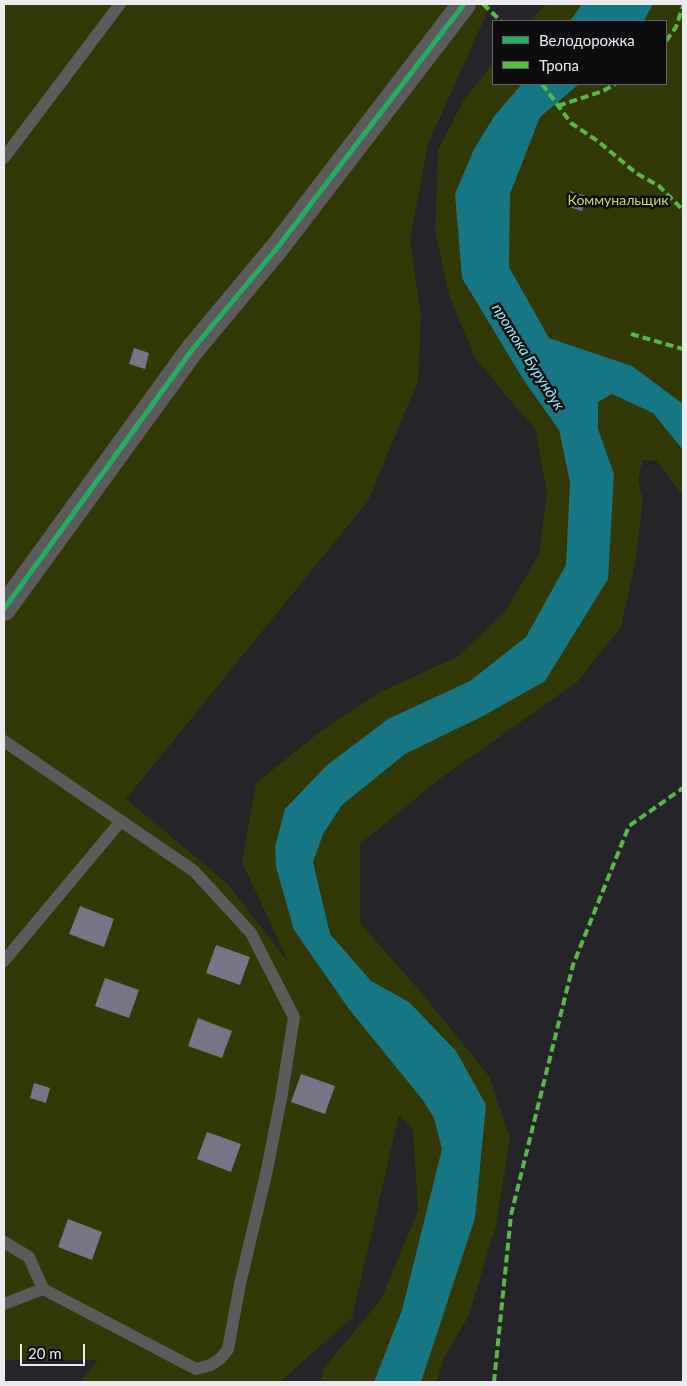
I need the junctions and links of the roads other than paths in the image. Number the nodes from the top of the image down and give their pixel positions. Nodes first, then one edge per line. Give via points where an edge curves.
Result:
1 (120, 4) edge
2 (464, 4) edge
3 (4, 158) edge
4 (4, 609) edge
5 (4, 742) edge
6 (121, 820) junction
7 (4, 961) edge
8 (4, 1242) edge
9 (43, 1289) junction
10 (4, 1304) edge

1 - 3 lane
2 - 4 street via 283,240 192,350
5 - 6 lane
6 - 7 lane
6 - 9 lane via 194,871 251,933 294,1017 282,1093 228,1348 220,1358 211,1365 196,1369
8 - 9 lane via 29,1257
9 - 10 lane

